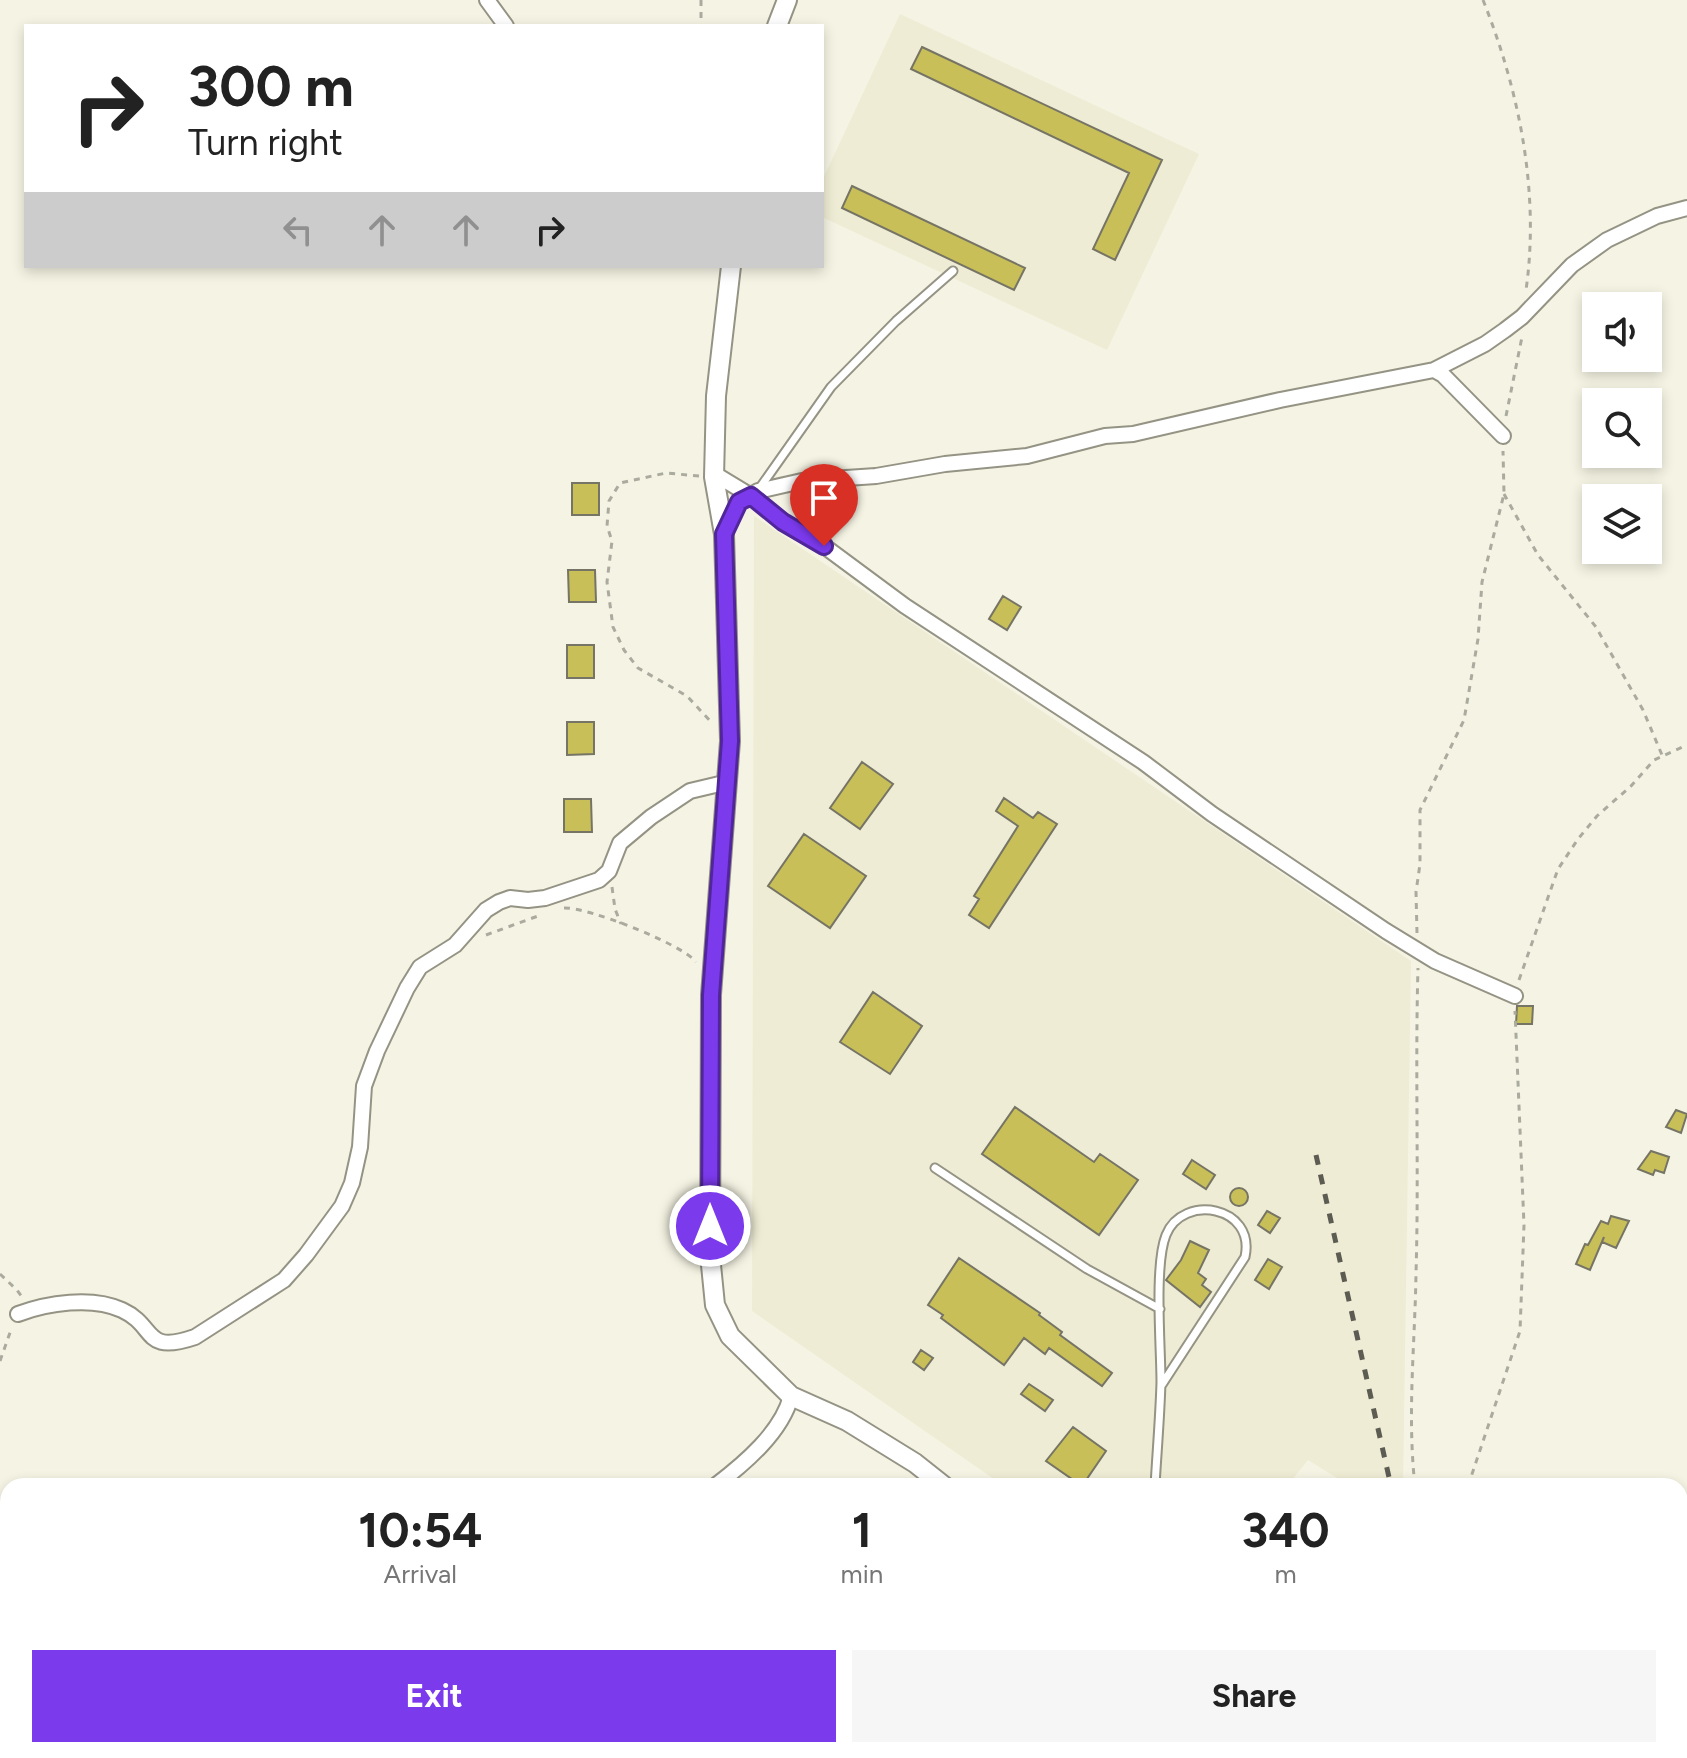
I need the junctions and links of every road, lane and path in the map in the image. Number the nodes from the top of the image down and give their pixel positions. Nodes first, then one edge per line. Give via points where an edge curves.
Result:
1 (487, 0) edge
2 (701, 0) edge
3 (787, 0) edge
4 (1483, 0) edge
5 (505, 24) edge
6 (701, 24) edge
7 (778, 24) edge
8 (1687, 208) edge
9 (731, 268) edge
10 (953, 271) dead end
11 (1522, 317) junction
12 (1434, 370) junction
13 (1503, 436) junction
14 (714, 477) junction
15 (755, 493) junction
16 (1504, 494) junction
17 (724, 534) junction
18 (730, 741) junction
19 (1687, 745) edge
20 (1662, 755) junction
21 (728, 782) junction
22 (609, 871) junction
23 (559, 909) dead end
24 (547, 911) dead end
25 (621, 924) junction
26 (482, 937) dead end
27 (1418, 951) junction
28 (697, 964) dead end
29 (1515, 996) junction
30 (935, 1168) dead end
31 (1160, 1309) junction
32 (18, 1314) dead end
33 (1161, 1386) junction
34 (791, 1396) junction
35 (724, 1478) edge
36 (934, 1478) edge
37 (1155, 1478) edge
38 (1414, 1478) edge
39 (1471, 1478) edge

1 - 5 street
2 - 6 path
3 - 7 street
4 - 11 path via 1506,66 1529,178 1531,230
8 - 11 street via 1607,240 1572,265
9 - 14 street via 716,396
10 - 15 lane via 831,387
11 - 12 street via 1485,344
11 - 13 path
12 - 13 street
12 - 15 street via 1027,456 802,481
13 - 16 path
14 - 15 street
14 - 17 street
14 - 18 path via 666,473 620,483 607,515 612,541 608,605 613,627 638,668 687,696
15 - 17 street via 739,502
15 - 27 street via 783,522
16 - 20 path via 1538,555 1596,627
16 - 27 path via 1482,582 1464,720 1420,810
17 - 18 street
18 - 21 street
19 - 20 path
20 - 29 path via 1597,816 1558,869
21 - 22 street via 690,791 651,817 620,843
21 - 34 street via 711,995 710,1255 715,1305 730,1336
22 - 25 path
22 - 32 street via 599,880 545,898 499,902 455,945 420,967 364,1086 352,1183 342,1206 284,1280 179,1343 157,1340 133,1316 103,1304 32,1308
23 - 25 path via 582,910
24 - 26 path
25 - 28 path via 681,948
27 - 29 street
27 - 38 path
29 - 39 path via 1524,1225 1520,1331
30 - 31 lane via 1087,1269
31 - 33 lane
31 - 33 lane via 1166,1234 1196,1211 1233,1218 1247,1238 1245,1257
33 - 37 lane
34 - 35 street via 775,1428
34 - 36 street via 847,1421

